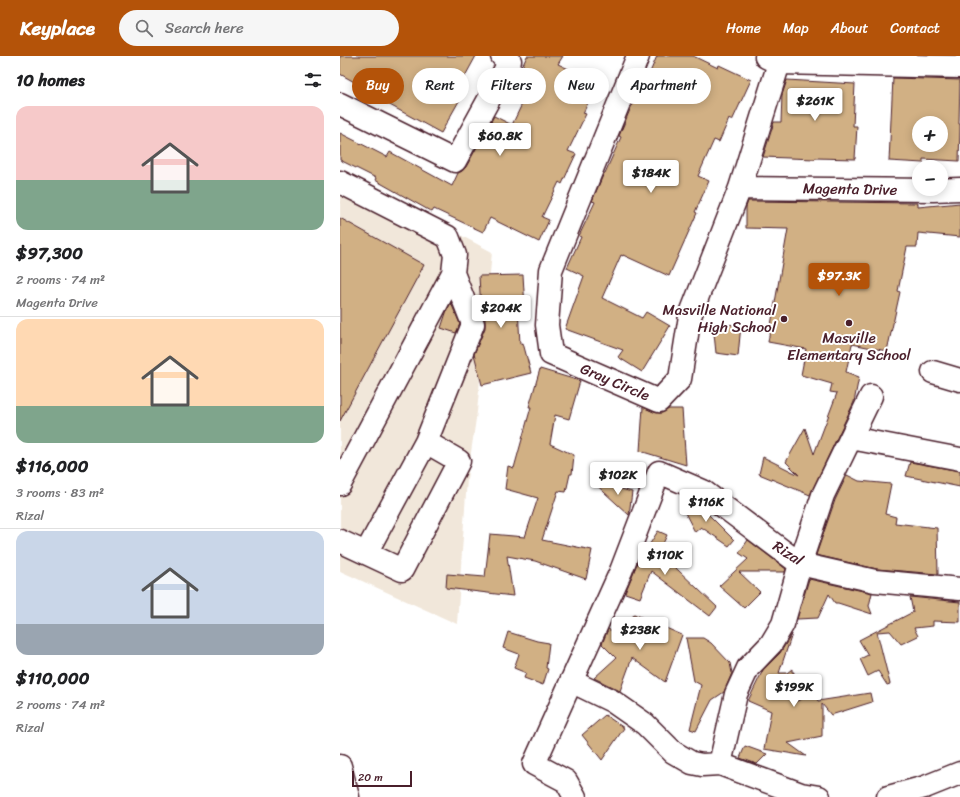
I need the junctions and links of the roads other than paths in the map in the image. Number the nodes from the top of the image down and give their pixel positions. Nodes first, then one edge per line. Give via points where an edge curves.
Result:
1 (502, 56) edge
2 (638, 56) edge
3 (773, 58) edge
4 (960, 67) edge
5 (340, 104) edge
6 (340, 182) edge
7 (740, 188) junction
8 (960, 189) edge
9 (453, 273) junction
10 (933, 372) dead end
11 (960, 380) edge
12 (870, 396) dead end
13 (851, 438) junction
14 (426, 442) junction
15 (960, 459) edge
16 (340, 484) edge
17 (340, 541) edge
18 (366, 553) junction
19 (800, 564) junction
20 (960, 589) edge
21 (572, 681) junction
22 (720, 764) junction
23 (340, 766) edge
24 (960, 773) edge
25 (348, 797) edge
26 (575, 797) edge
27 (819, 797) edge
28 (888, 797) edge

1 - 5 street via 510,61 454,161
2 - 7 street, Gray Circle via 552,270 547,325 551,354 659,401 680,379 690,316
3 - 4 street
3 - 7 street, Gray Circle
6 - 9 street via 448,237 454,255
7 - 8 street, Magenta Drive
9 - 14 street via 473,324
9 - 16 street
10 - 11 street
12 - 13 street
13 - 15 street
13 - 19 street via 823,496
14 - 18 street
14 - 18 street via 459,461 402,570
17 - 18 street
19 - 20 street, Rizal via 874,581
19 - 21 street, Rizal via 703,491 659,472 621,571
19 - 22 street via 783,624 771,644 748,668 736,694
21 - 22 street via 612,701 645,724 673,752 692,763
21 - 26 street via 534,764 566,781
22 - 27 street via 801,794
23 - 25 street
24 - 28 street via 925,787

